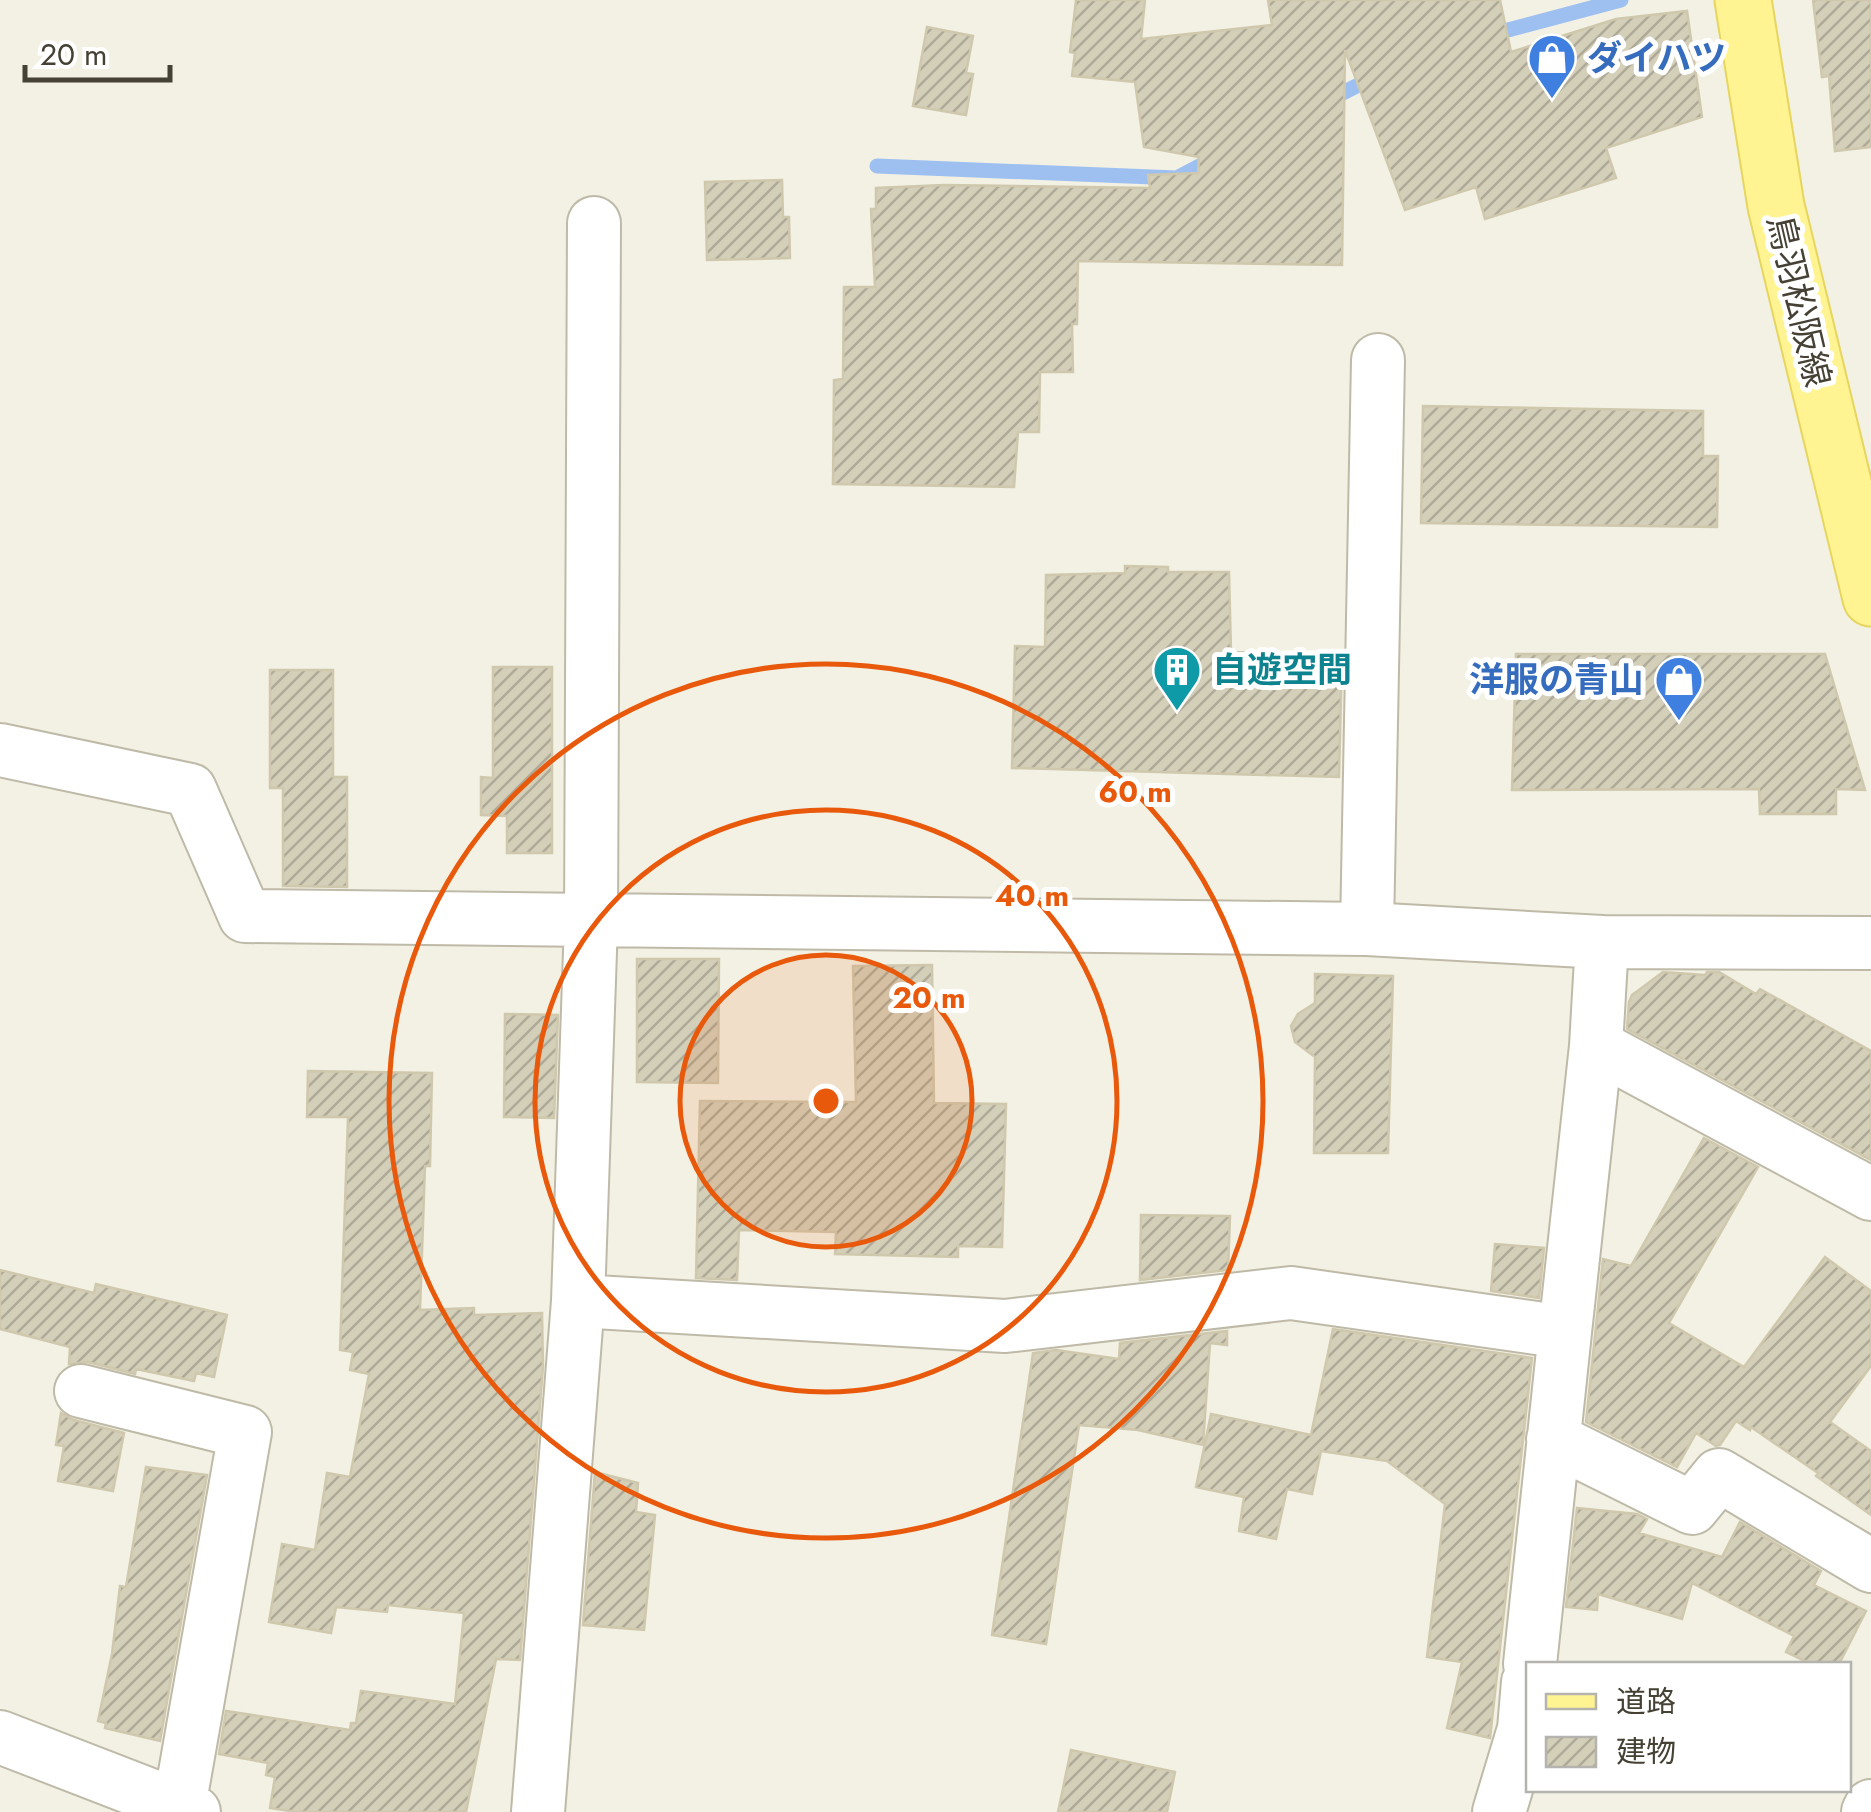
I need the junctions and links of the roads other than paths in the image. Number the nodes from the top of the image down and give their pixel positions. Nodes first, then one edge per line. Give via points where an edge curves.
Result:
1 (1743, 1) edge
2 (594, 223) dead end
3 (1378, 360) dead end
4 (1871, 598) edge
5 (0, 750) edge
6 (592, 922) junction
7 (1368, 929) junction
8 (1602, 942) junction
9 (1871, 943) edge
10 (1596, 1046) junction
11 (1871, 1194) edge
12 (578, 1301) junction
13 (1565, 1332) junction
14 (81, 1391) dead end
15 (1554, 1439) junction
16 (1871, 1566) edge
17 (1530, 1662) edge
18 (1526, 1706) edge
19 (0, 1737) edge
20 (186, 1809) edge
21 (538, 1812) edge
22 (1500, 1812) edge

1 - 4 main road, 鳥羽松阪線 via 1776,206
2 - 6 street
3 - 7 street
5 - 6 street via 190,790 246,916
6 - 7 street
6 - 12 street
7 - 8 street
8 - 9 street
8 - 10 street
10 - 11 street
10 - 13 street
12 - 13 street via 1004,1326 1291,1292
12 - 21 street
13 - 15 street
14 - 20 street via 245,1432
15 - 16 street via 1692,1508 1719,1475
15 - 17 street
18 - 22 street
19 - 20 street

